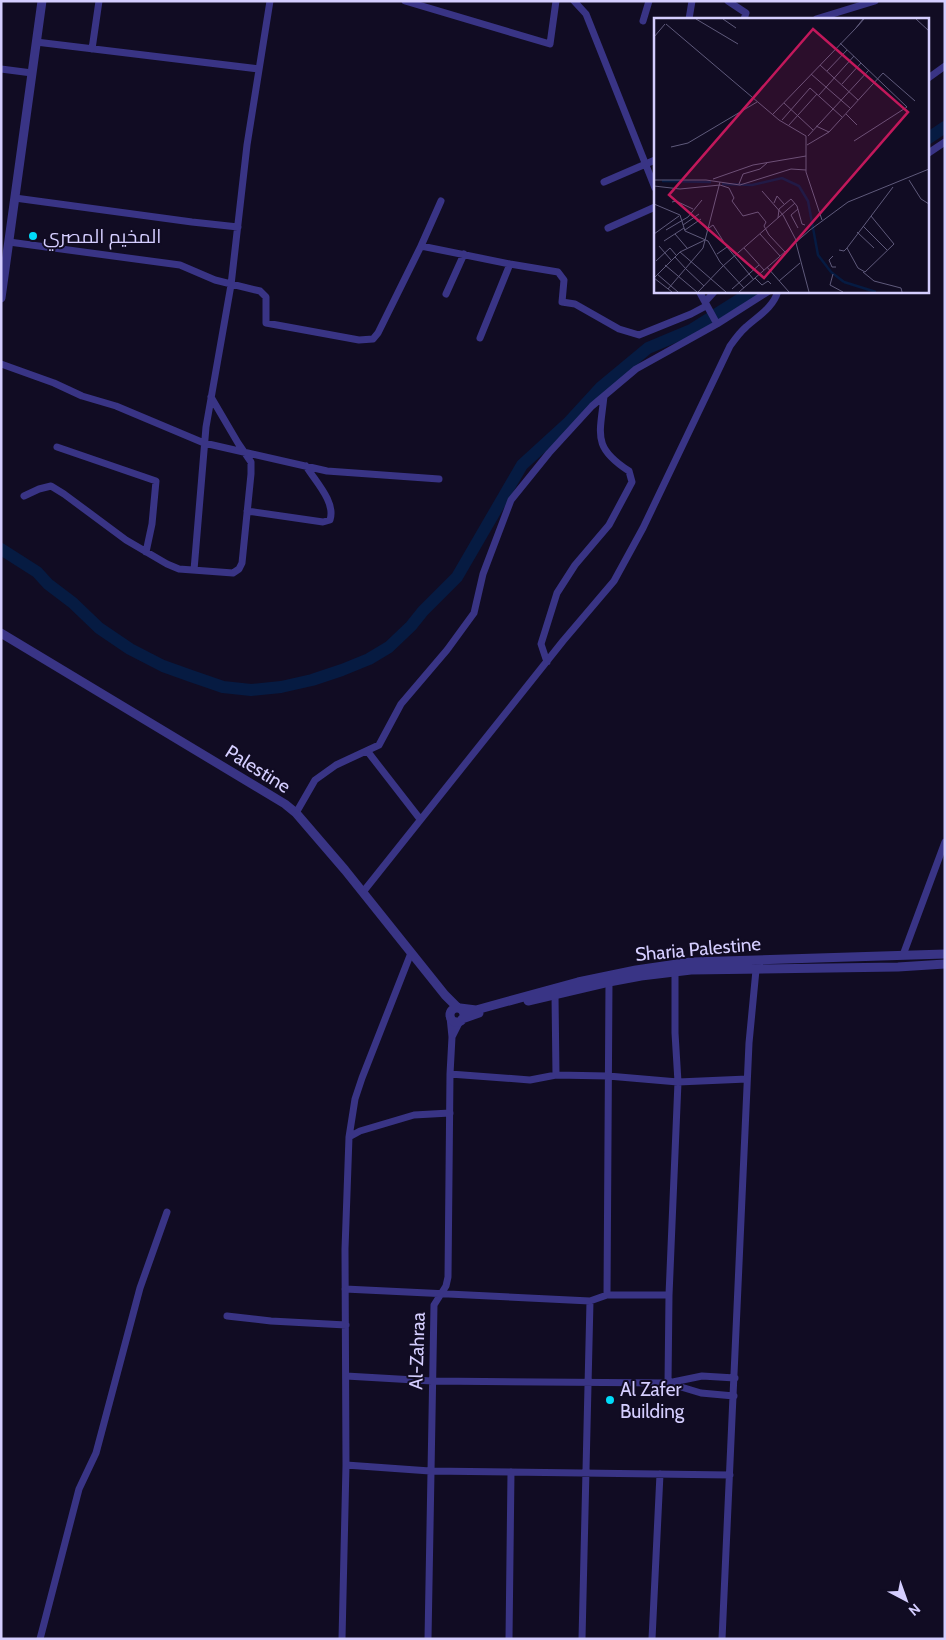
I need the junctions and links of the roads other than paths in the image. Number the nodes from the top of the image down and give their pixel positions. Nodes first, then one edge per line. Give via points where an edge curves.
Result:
1 (42, 1) edge
2 (99, 1) edge
3 (270, 1) edge
4 (405, 1) edge
5 (556, 1) edge
6 (574, 1) edge
7 (649, 1) edge
8 (728, 1) edge
9 (875, 1) edge
10 (690, 2) edge
11 (688, 18) edge
12 (744, 18) edge
13 (819, 18) edge
14 (643, 21) dead end
15 (36, 42) junction
16 (92, 49) junction
17 (945, 66) edge
18 (1, 69) edge
19 (260, 69) junction
20 (32, 73) junction
21 (928, 78) edge
22 (945, 142) edge
23 (928, 153) edge
24 (654, 160) edge
25 (644, 164) junction
26 (604, 182) dead end
27 (654, 186) edge
28 (15, 198) junction
29 (441, 201) dead end
30 (654, 207) edge
31 (238, 227) junction
32 (608, 228) dead end
33 (9, 242) junction
34 (421, 246) junction
35 (464, 254) junction
36 (510, 264) junction
37 (232, 285) junction
38 (700, 292) edge
39 (714, 292) edge
40 (767, 292) edge
41 (778, 292) edge
42 (446, 294) dead end
43 (1, 298) edge
44 (706, 304) junction
45 (716, 322) junction
46 (480, 338) dead end
47 (1, 364) edge
48 (604, 396) junction
49 (211, 397) junction
50 (204, 443) junction
51 (57, 447) dead end
52 (246, 453) junction
53 (306, 466) junction
54 (439, 480) dead end
55 (24, 496) dead end
56 (247, 511) junction
57 (146, 552) junction
58 (194, 570) junction
59 (1, 633) edge
60 (547, 662) junction
61 (368, 752) dead end
62 (296, 813) junction
63 (420, 819) junction
64 (945, 842) edge
65 (362, 892) junction
66 (411, 953) junction
67 (945, 954) edge
68 (903, 956) junction
69 (945, 964) edge
70 (756, 970) junction
71 (675, 972) junction
72 (609, 982) junction
73 (555, 995) junction
74 (455, 1011) junction
75 (461, 1020) junction
76 (452, 1037) junction
77 (450, 1074) junction
78 (556, 1075) junction
79 (608, 1076) junction
80 (747, 1079) junction
81 (678, 1082) junction
82 (450, 1113) junction
83 (349, 1137) junction
84 (166, 1212) dead end
85 (346, 1289) junction
86 (442, 1293) junction
87 (607, 1295) junction
88 (669, 1295) junction
89 (590, 1301) junction
90 (227, 1316) dead end
91 (346, 1325) junction
92 (346, 1376) junction
93 (734, 1378) junction
94 (432, 1381) junction
95 (589, 1382) junction
96 (668, 1383) junction
97 (734, 1396) junction
98 (346, 1465) junction
99 (430, 1471) junction
100 (511, 1472) junction
101 (587, 1473) junction
102 (660, 1474) junction
103 (730, 1475) junction
104 (40, 1639) edge
105 (342, 1639) edge
106 (428, 1639) edge
107 (509, 1639) edge
108 (582, 1639) edge
109 (652, 1639) edge
110 (722, 1639) edge

1 - 15 street
2 - 16 street
3 - 19 street
4 - 5 street via 550,44
6 - 25 street via 586,14
7 - 14 street
8 - 12 street via 746,13
9 - 13 street
10 - 11 street
15 - 16 street
15 - 20 street
16 - 19 street
17 - 21 street
18 - 20 street
19 - 31 street
20 - 28 street
22 - 23 street
24 - 25 street
25 - 26 street
25 - 27 street
28 - 31 street
28 - 33 street
29 - 34 street
30 - 32 street
31 - 37 street
33 - 37 street via 180,265
33 - 43 street
34 - 35 street
34 - 37 street via 373,339 359,340 266,323 266,297 260,291
35 - 36 street
35 - 42 street
36 - 44 street via 558,272 564,280 562,302 575,304 619,328 639,334 691,314
36 - 46 street
37 - 49 street
38 - 44 street
39 - 44 street
40 - 45 street
41 - 60 street via 774,301 730,346 643,528 614,580
44 - 45 street
45 - 48 street via 636,369
47 - 50 street via 116,406
48 - 60 street via 600,439 615,462 630,471 632,482 608,525 575,564 557,593 541,644
48 - 62 street via 549,453 511,500 483,574 474,613 401,704 379,745 336,765 315,780
49 - 50 street
49 - 52 street
50 - 52 street
50 - 58 street
51 - 57 street via 156,481
52 - 53 street
52 - 56 street via 252,474
53 - 54 street via 327,471
53 - 56 street via 328,501 332,513 330,520 323,522
55 - 57 street via 51,486
56 - 58 street via 239,569 233,573
57 - 58 street via 179,569
59 - 62 street, Palestine
60 - 63 street
61 - 63 street
62 - 65 street, Palestine
63 - 65 street
64 - 68 street
65 - 66 street, Palestine
66 - 74 street, Palestine
66 - 83 street via 362,1078
67 - 68 street, Sharia Palestine
68 - 74 street, Sharia Palestine via 691,962 578,982 476,1010
69 - 70 street
70 - 71 street
70 - 80 street
71 - 72 street
71 - 81 street
72 - 73 street
72 - 79 street
73 - 75 street
73 - 78 street
74 - 75 street, Palestine via 464,1013
74 - 76 street, Al-Zahraa
75 - 76 street, Al-Zahraa
76 - 77 street, Al-Zahraa
77 - 78 street via 530,1080
77 - 82 street, Al-Zahraa
78 - 79 street
79 - 81 street
79 - 87 street
80 - 81 street
80 - 93 street
81 - 88 street
82 - 83 street via 414,1115
82 - 86 street, Al-Zahraa via 448,1277
83 - 85 street
84 - 104 street via 140,1288 96,1453 78,1490
85 - 86 street
85 - 91 street
86 - 89 street
86 - 94 street, Al-Zahraa via 434,1305
87 - 88 street
87 - 89 street
88 - 96 street
89 - 95 street
90 - 91 street
91 - 92 street
92 - 94 street
92 - 98 street
93 - 96 street via 702,1376
93 - 97 street
94 - 95 street
94 - 99 street, Al-Zahraa
95 - 96 street
95 - 101 street
96 - 97 street via 701,1393
97 - 103 street
98 - 99 street
98 - 105 street
99 - 100 street
99 - 106 street, Al-Zahraa
100 - 101 street
100 - 107 street
101 - 102 street
101 - 108 street
102 - 103 street
102 - 109 street
103 - 110 street

